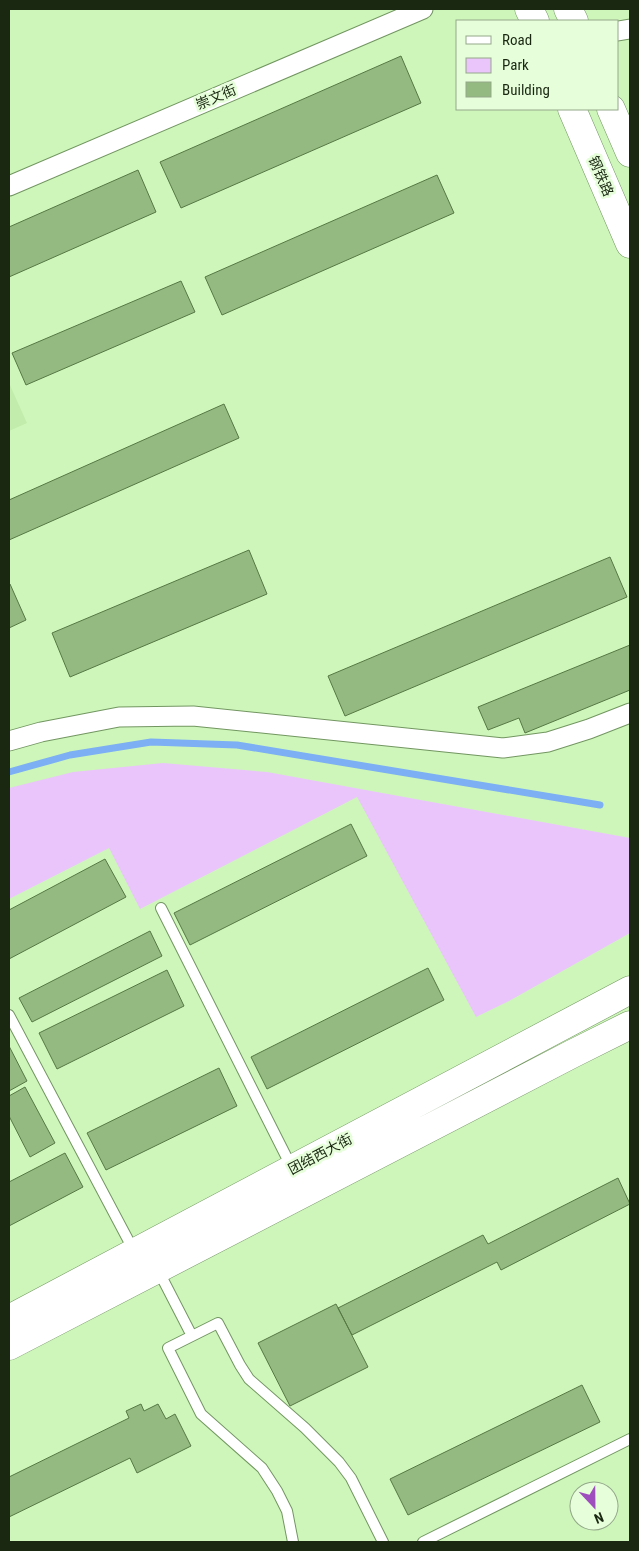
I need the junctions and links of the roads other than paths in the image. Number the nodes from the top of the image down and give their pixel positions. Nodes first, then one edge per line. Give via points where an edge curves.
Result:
1 (423, 9) edge
2 (572, 110) edge
3 (611, 110) edge
4 (630, 153) edge
5 (9, 186) edge
6 (630, 244) edge
7 (630, 713) edge
8 (9, 741) edge
9 (161, 908) dead end
10 (630, 990) edge
11 (9, 1015) edge
12 (630, 1025) edge
13 (293, 1169) junction
14 (135, 1252) junction
15 (158, 1269) junction
16 (9, 1319) edge
17 (192, 1336) junction
18 (9, 1346) edge
19 (630, 1439) edge
20 (293, 1542) edge
21 (383, 1542) edge
22 (423, 1542) edge

1 - 5 street, 崇文街
2 - 6 main road, 钢铁路
3 - 4 main road
7 - 8 street via 548,742 503,748 194,716 119,717
9 - 13 lane
10 - 13 main road, 团结西大街
11 - 14 lane
12 - 15 main road, 团结西大街
13 - 14 main road, 团结西大街
14 - 16 main road, 团结西大街
15 - 17 lane
15 - 18 main road, 团结西大街
17 - 20 lane via 168,1348 201,1414 262,1468 287,1511
17 - 21 lane via 218,1322 249,1379 305,1428 351,1478
19 - 22 lane

